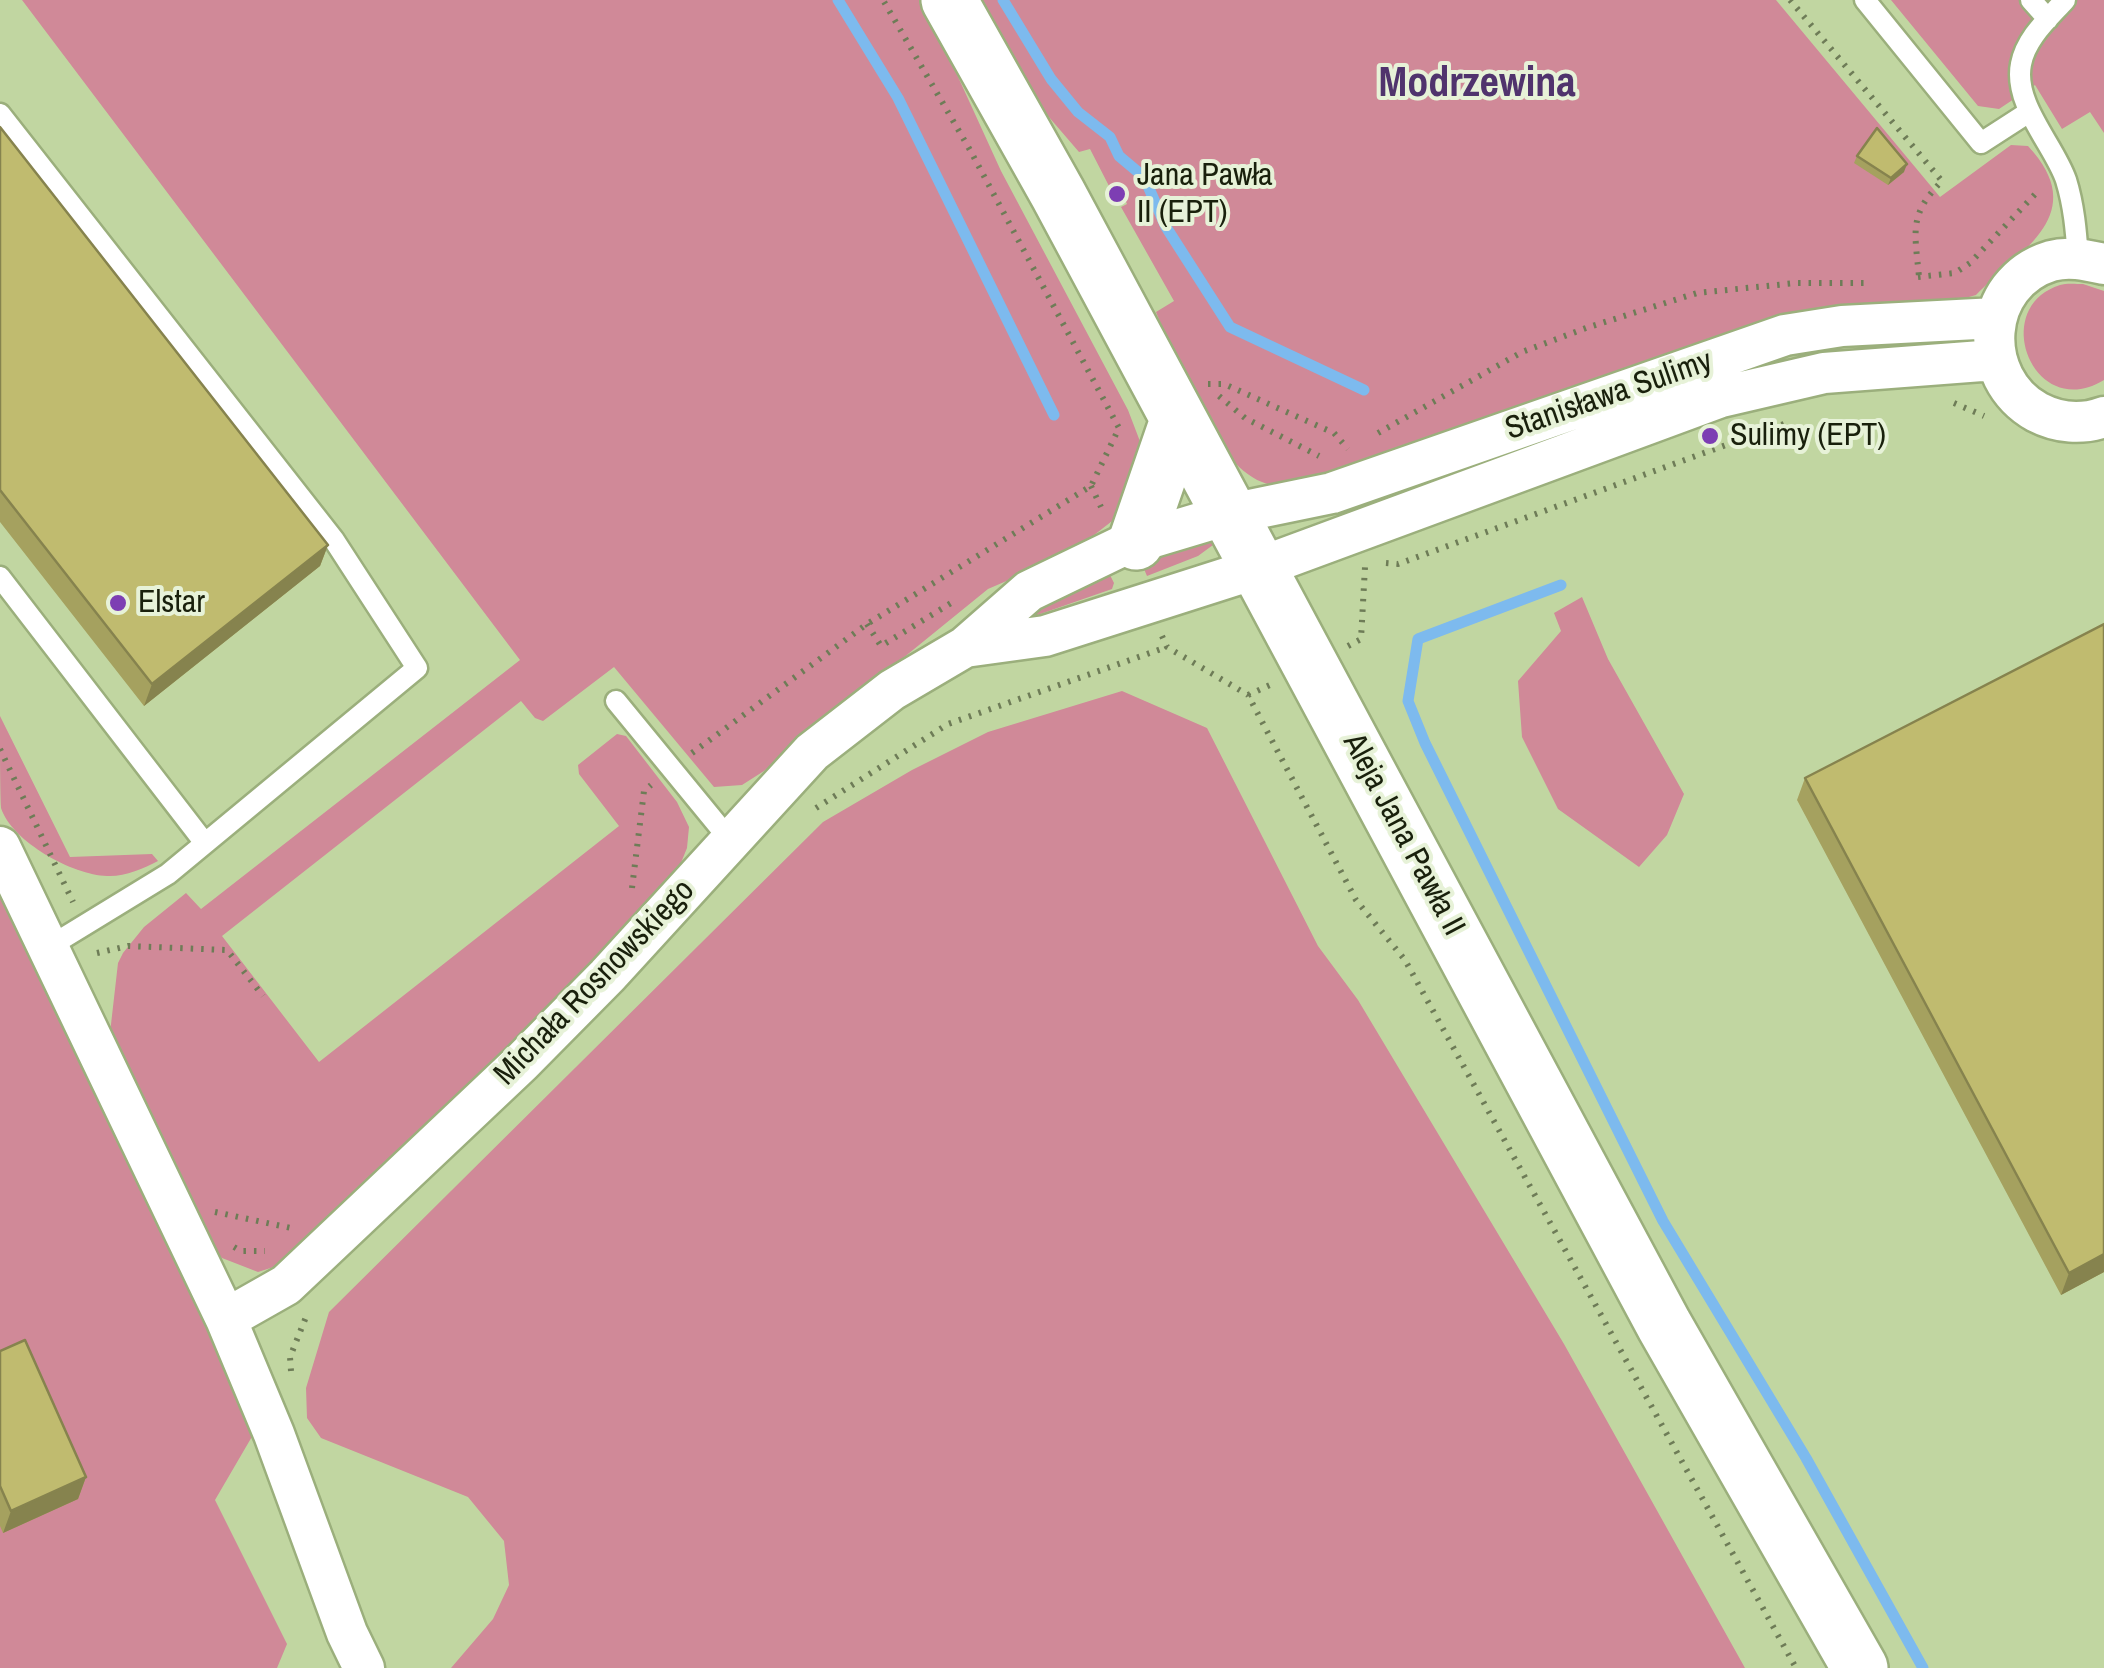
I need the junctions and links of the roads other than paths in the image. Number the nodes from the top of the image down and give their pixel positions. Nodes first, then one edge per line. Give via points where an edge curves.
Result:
1 (949, 0) edge
2 (1865, 0) edge
3 (2032, 0) edge
4 (2065, 0) edge
5 (2048, 20) junction
6 (2029, 112) junction
7 (0, 114) edge
8 (2091, 261) edge
9 (1996, 318) junction
10 (1995, 360) junction
11 (1192, 402) junction
12 (2104, 416) edge
13 (1230, 514) junction
14 (1136, 542) junction
15 (1258, 568) junction
16 (0, 578) edge
17 (964, 647) junction
18 (616, 700) dead end
19 (730, 840) junction
20 (204, 842) junction
21 (3, 862) edge
22 (48, 948) junction
23 (226, 1320) junction
24 (364, 1668) edge
25 (1860, 1668) edge

1 - 11 street, Aleja Jana Pawła II via 1058,194
2 - 6 lane via 1981,143
3 - 5 lane
4 - 5 lane
5 - 6 lane via 2029,40 2020,67
6 - 8 lane via 2064,176
7 - 20 lane via 334,540 417,668
8 - 9 street via 2050,262 2026,274
9 - 10 street
9 - 13 street, Stanisława Sulimy via 1786,335 1332,492
10 - 12 street via 2024,404 2047,417 2073,422
10 - 15 street, Stanisława Sulimy via 1824,373 1721,397
11 - 13 street, Aleja Jana Pawła II
11 - 14 street
13 - 14 street, Michała Rosnowskiego
13 - 15 street, Aleja Jana Pawła II
14 - 17 street, Michała Rosnowskiego via 1030,591
15 - 17 street, Michała Rosnowskiego via 1045,636
15 - 25 street, Aleja Jana Pawła II via 1664,1324
16 - 20 lane
17 - 19 street, Michała Rosnowskiego via 892,690 812,752
18 - 19 lane
19 - 23 street, Michała Rosnowskiego via 507,1076 286,1285
20 - 22 lane via 168,874
21 - 22 street
22 - 23 street
23 - 24 street

